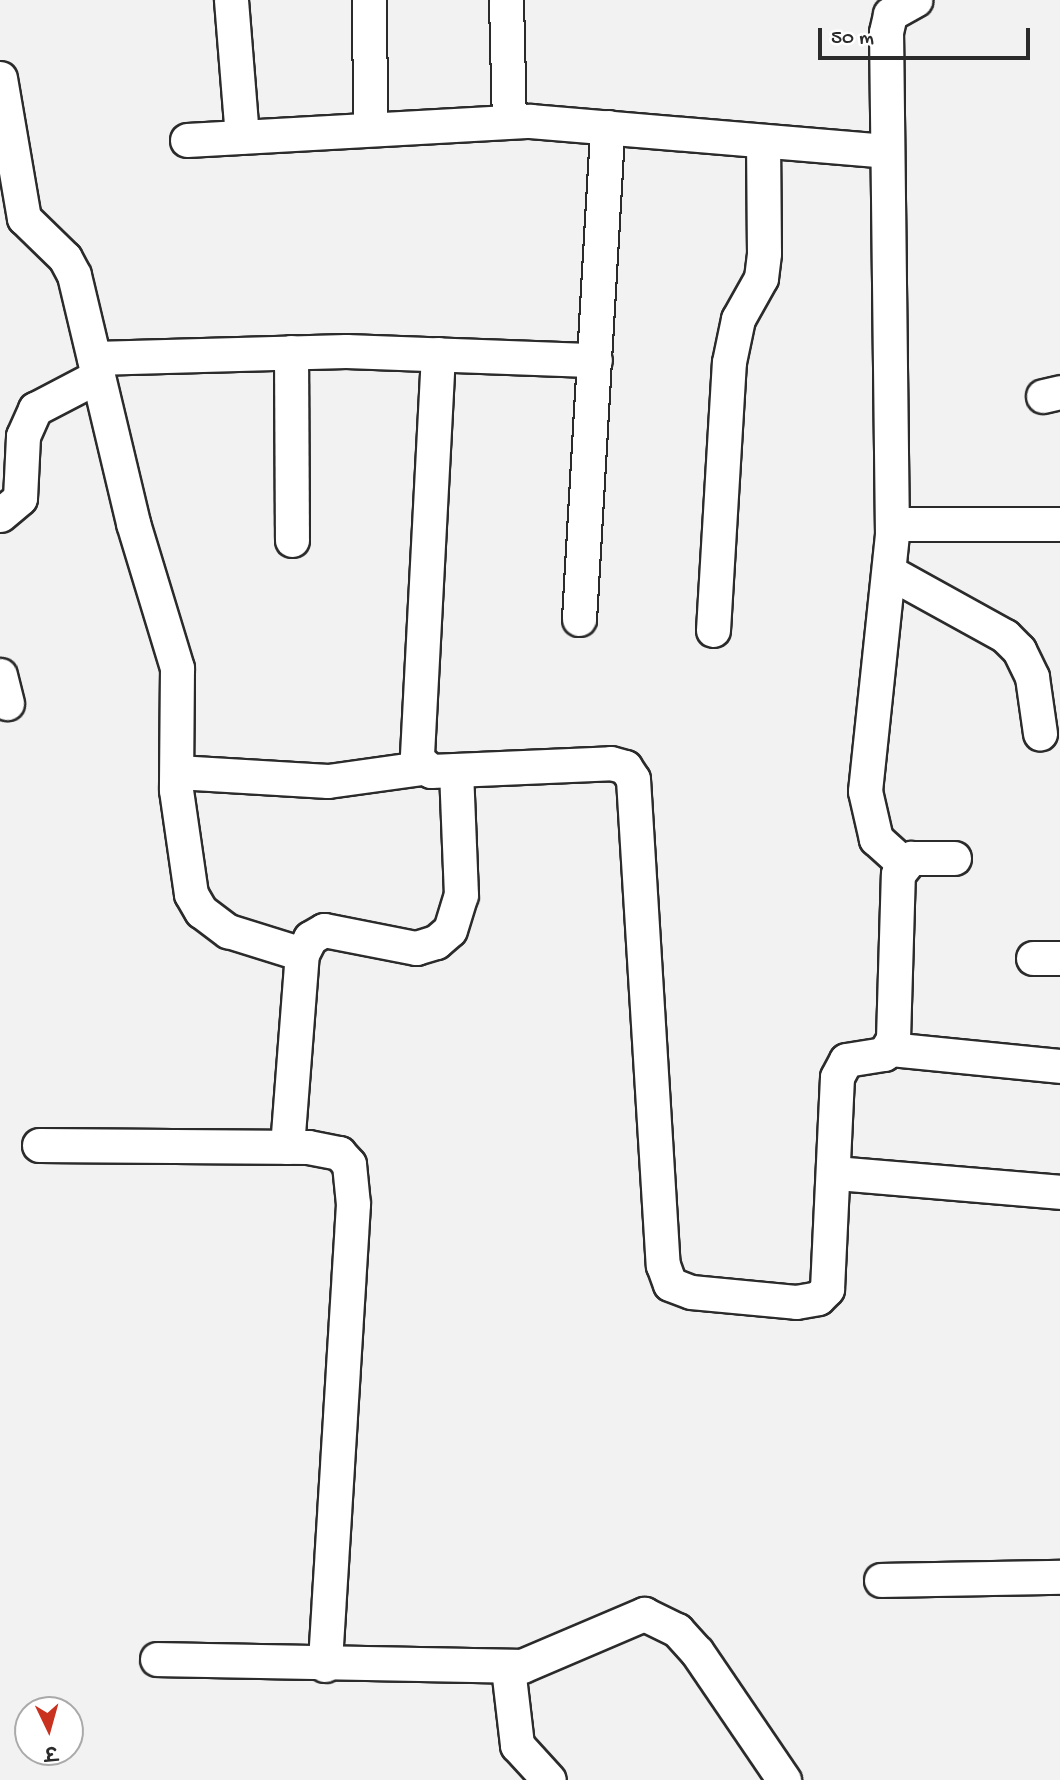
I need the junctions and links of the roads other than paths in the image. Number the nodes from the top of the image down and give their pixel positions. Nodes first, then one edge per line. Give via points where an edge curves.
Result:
1 (231, 0) edge
2 (369, 0) edge
3 (506, 0) edge
4 (906, 2) edge
5 (0, 78) edge
6 (509, 121) junction
7 (369, 127) junction
8 (607, 127) junction
9 (242, 137) junction
10 (187, 139) dead end
11 (763, 141) junction
12 (886, 151) junction
13 (291, 352) junction
14 (438, 354) junction
15 (595, 360) junction
16 (96, 367) junction
17 (0, 515) edge
18 (892, 524) junction
19 (1060, 524) edge
20 (292, 540) dead end
21 (891, 573) junction
22 (579, 619) dead end
23 (712, 631) dead end
24 (1040, 733) dead end
25 (422, 768) junction
26 (456, 771) junction
27 (177, 772) junction
28 (954, 858) dead end
29 (904, 864) junction
30 (302, 954) junction
31 (890, 1049) junction
32 (1060, 1066) edge
33 (39, 1144) dead end
34 (287, 1147) junction
35 (836, 1172) junction
36 (1060, 1192) edge
37 (1060, 1577) edge
38 (881, 1580) dead end
39 (157, 1659) dead end
40 (325, 1665) junction
41 (508, 1668) junction
42 (518, 1768) edge
43 (549, 1780) edge
44 (784, 1780) edge

1 - 9 street
2 - 7 street
3 - 6 street
4 - 12 street via 891,14 886,32
5 - 16 street via 24,218 65,258
6 - 7 street
6 - 8 street
7 - 9 street
8 - 11 street
8 - 15 street
9 - 10 street
11 - 12 street
11 - 23 street via 764,253 761,278 738,319 729,362
12 - 18 street
13 - 14 street
13 - 16 street
13 - 20 street
14 - 15 street
14 - 25 street via 414,748
15 - 22 street
16 - 17 street via 35,409 23,436 20,498
16 - 27 street via 157,613 177,668
18 - 19 street
18 - 21 street
21 - 24 street via 1019,650 1032,677
21 - 29 street via 865,791 876,839
25 - 26 street
25 - 27 street via 328,781
26 - 30 street via 461,895 450,930 416,948 324,930 310,938
26 - 35 street via 595,762 625,767 633,779 663,1265 670,1284 691,1293 796,1302 818,1298 831,1278
27 - 30 street via 182,858 201,911 228,931
28 - 29 street via 921,857
29 - 31 street via 896,886
30 - 34 street
31 - 32 street
31 - 35 street via 840,1066
33 - 34 street
34 - 40 street via 339,1153 352,1181
35 - 36 street
37 - 38 street
39 - 40 street
40 - 41 street
41 - 42 street
41 - 44 street via 547,1659 625,1619 643,1614 659,1619 697,1652
42 - 43 street

